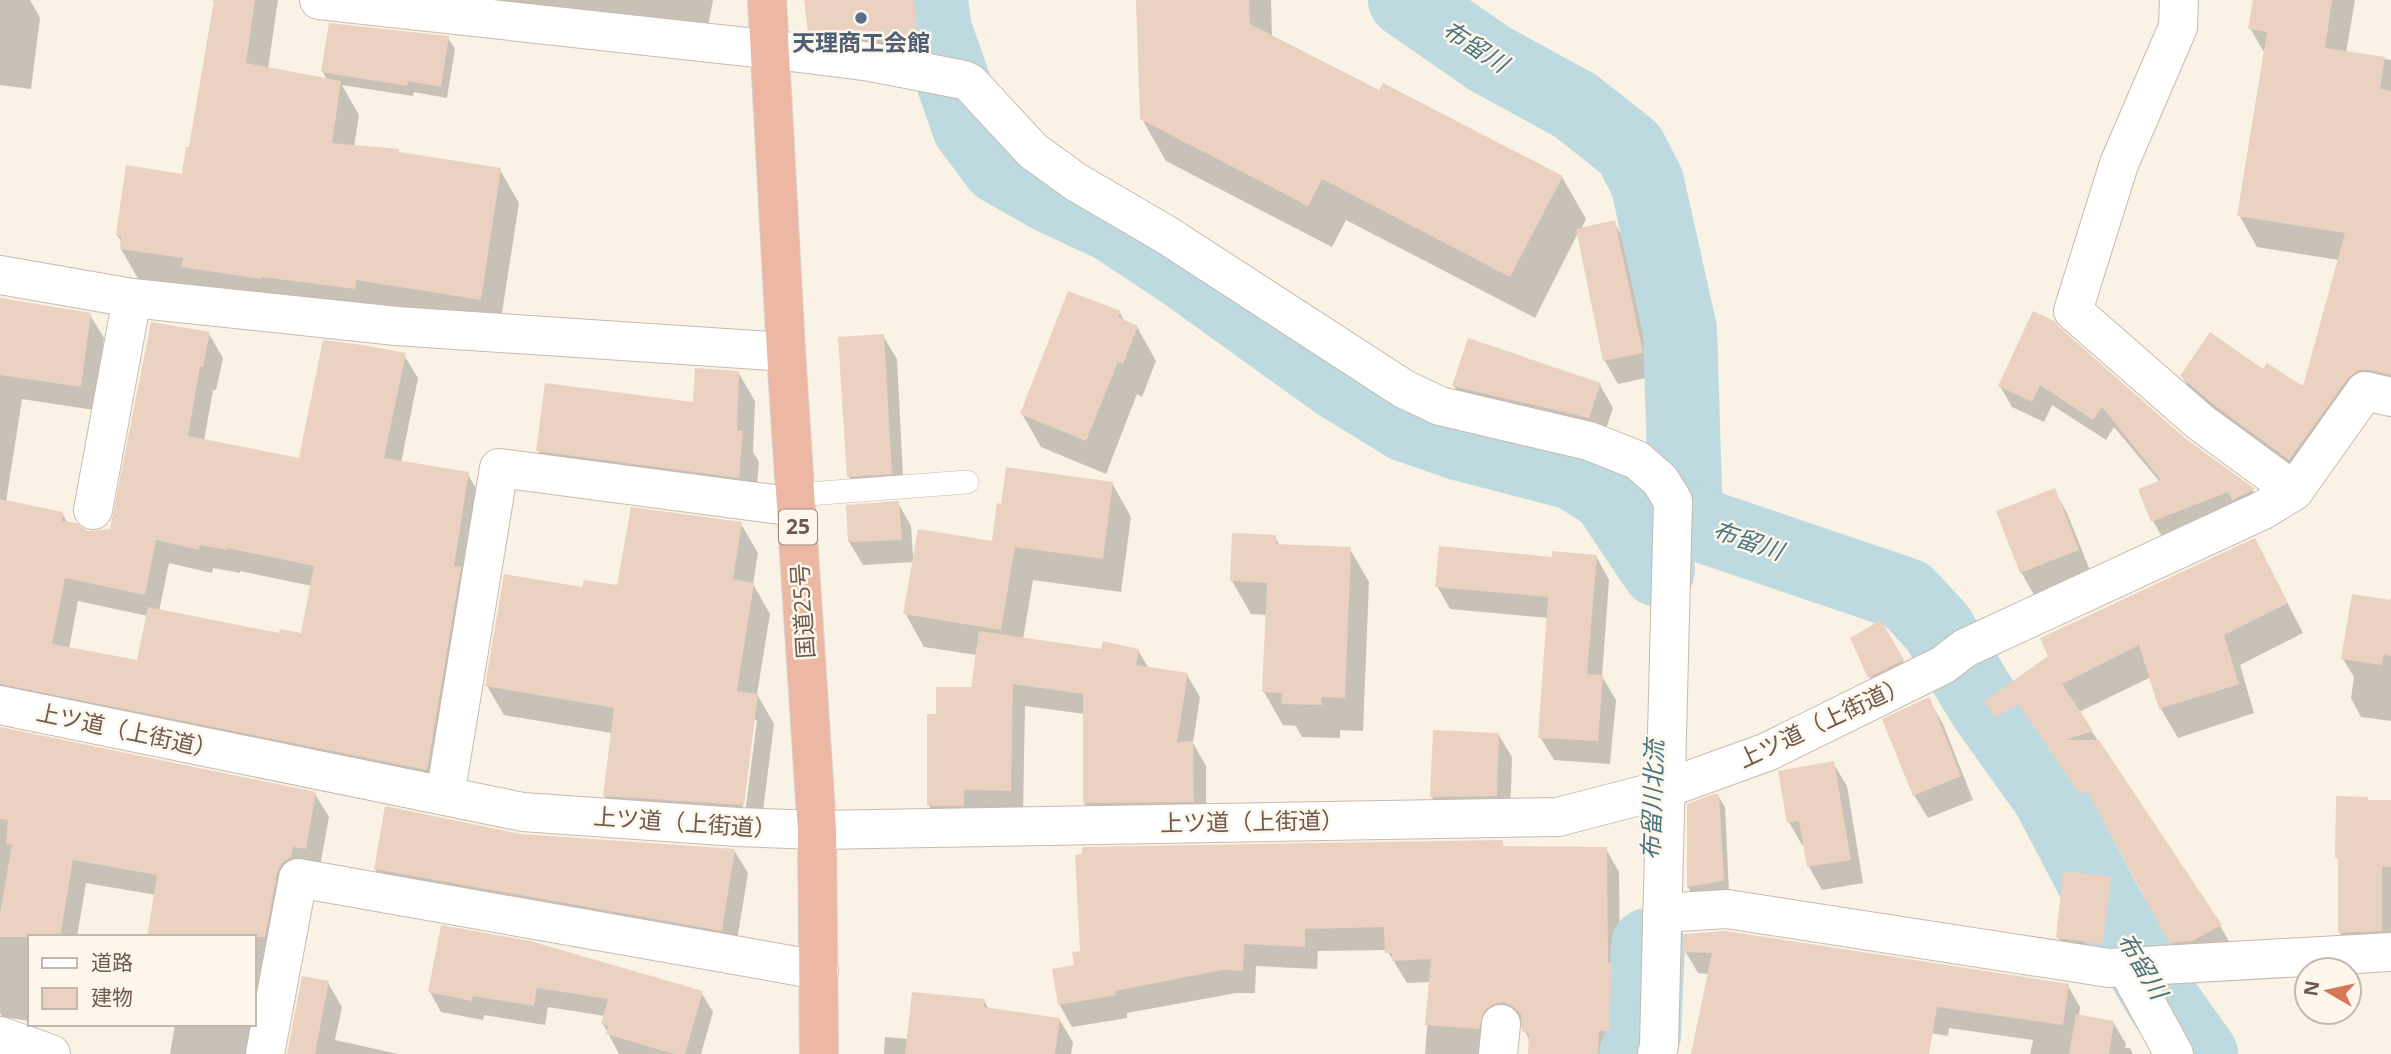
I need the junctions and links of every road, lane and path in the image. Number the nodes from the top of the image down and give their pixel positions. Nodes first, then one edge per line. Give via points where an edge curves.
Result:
1 (319, 0) edge
2 (767, 0) edge
3 (2179, 0) edge
4 (769, 49) junction
5 (0, 275) edge
6 (132, 298) junction
7 (786, 352) junction
8 (2391, 397) edge
9 (967, 482) dead end
10 (2294, 491) junction
11 (796, 501) junction
12 (93, 510) dead end
13 (0, 705) edge
14 (1664, 789) junction
15 (445, 796) junction
16 (817, 830) junction
17 (1662, 913) junction
18 (2391, 952) edge
19 (2143, 967) junction
20 (818, 970) junction
21 (0, 1036) edge
22 (51, 1054) edge
23 (265, 1054) edge
24 (819, 1054) edge
25 (1657, 1054) edge
26 (2174, 1054) edge

1 - 4 street
2 - 4 highway, 国道25号 / 25
3 - 10 street via 2178,27 2119,164 2073,311 2200,422
4 - 7 highway, 国道25号 / 25
4 - 14 street via 872,62 970,83 1033,151 1076,182 1404,389 1440,406 1589,442 1637,460 1660,480 1673,501
5 - 6 street
6 - 7 street via 396,326
6 - 12 street
7 - 11 highway, 国道25号 / 25
8 - 10 street, 上ツ道（上街道） via 2365,391
9 - 11 lane
10 - 14 street, 上ツ道（上街道） via 1767,752
11 - 15 street via 499,468
11 - 16 highway, 国道25号 / 25
13 - 15 street, 上ツ道（上街道）
14 - 16 street, 上ツ道（上街道） via 1558,817
14 - 17 street
15 - 16 street, 上ツ道（上街道） via 523,812
16 - 20 highway, 国道25号 / 25
17 - 19 street via 1727,909 2109,968
17 - 25 street
18 - 19 street
19 - 26 street
20 - 23 street via 298,878
20 - 24 highway, 国道25号 / 25
21 - 22 street

